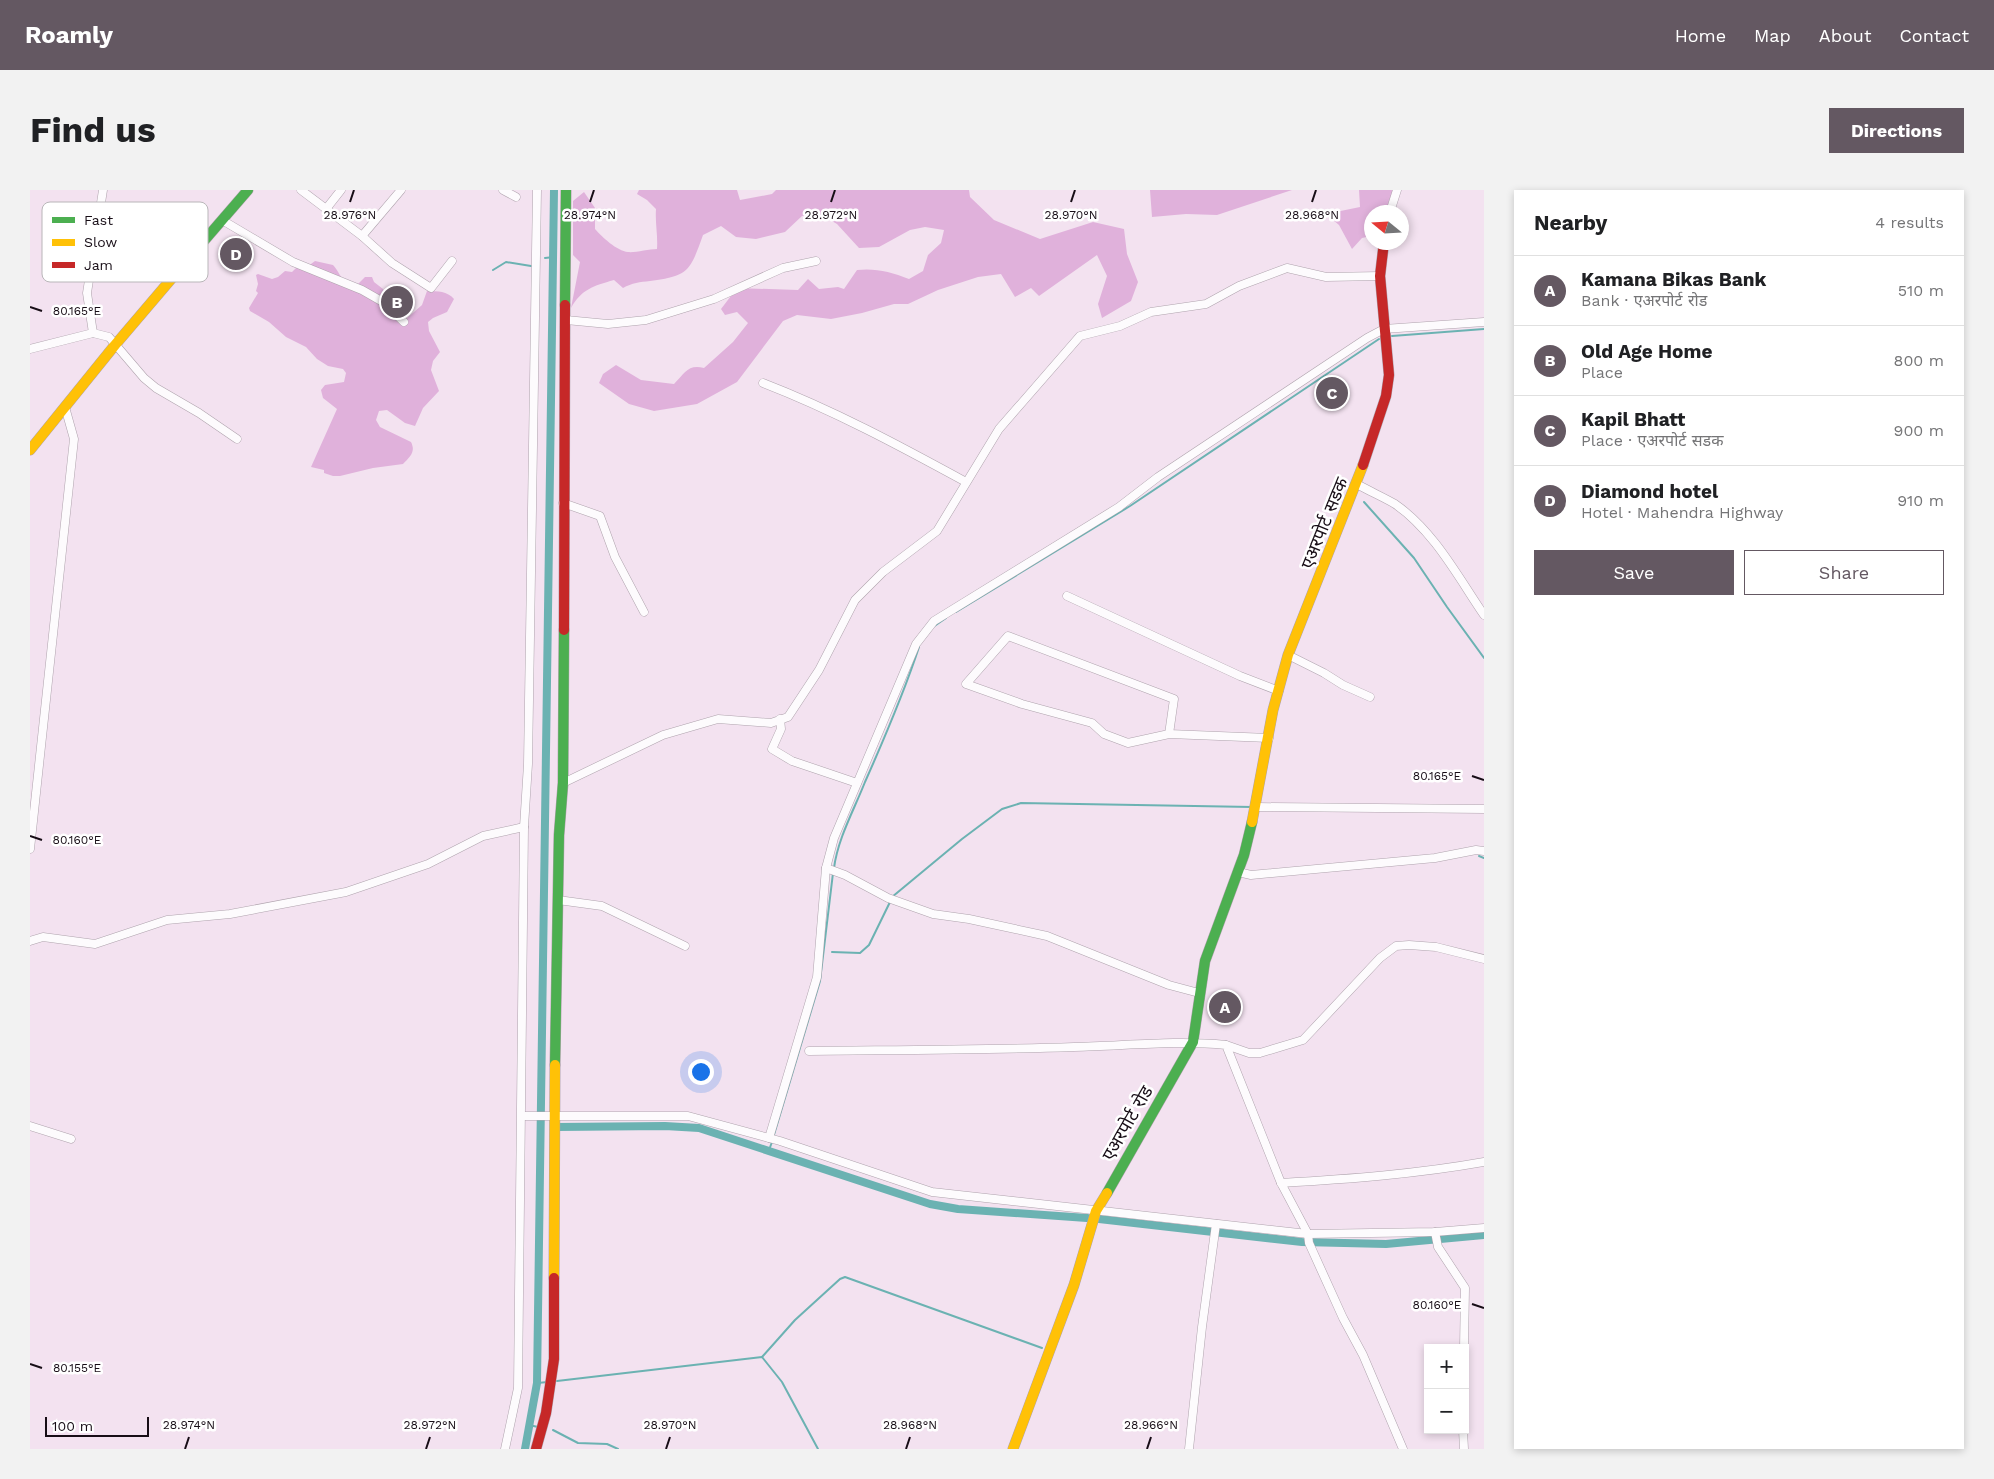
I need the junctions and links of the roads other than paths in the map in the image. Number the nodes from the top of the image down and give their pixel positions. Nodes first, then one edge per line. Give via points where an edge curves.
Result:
1 (248, 190) edge
2 (300, 190) edge
3 (341, 190) edge
4 (401, 190) edge
5 (502, 190) edge
6 (536, 190) edge
7 (566, 190) edge
8 (1397, 190) edge
9 (516, 197) dead end
10 (1392, 205) edge
11 (326, 209) junction
12 (222, 220) junction
13 (362, 236) junction
14 (208, 237) edge
15 (1383, 250) edge
16 (452, 261) dead end
17 (816, 261) dead end
18 (1380, 276) junction
19 (88, 282) edge
20 (169, 282) edge
21 (566, 320) junction
22 (404, 322) dead end
23 (1484, 322) edge
24 (1384, 329) junction
25 (93, 333) junction
26 (116, 345) junction
27 (30, 349) edge
28 (763, 383) dead end
29 (65, 407) junction
30 (237, 439) dead end
31 (30, 450) edge
32 (966, 482) junction
33 (1357, 484) junction
34 (563, 502) junction
35 (1067, 596) dead end
36 (644, 612) dead end
37 (1484, 615) edge
38 (1288, 655) junction
39 (1279, 691) junction
40 (1370, 697) dead end
41 (780, 719) junction
42 (1169, 734) junction
43 (1268, 738) junction
44 (563, 783) junction
45 (857, 783) junction
46 (1255, 809) junction
47 (1484, 809) edge
48 (524, 827) junction
49 (30, 849) edge
50 (1484, 851) edge
51 (826, 868) junction
52 (1238, 872) junction
53 (558, 900) junction
54 (30, 942) edge
55 (685, 946) dead end
56 (1484, 958) edge
57 (1199, 993) junction
58 (1193, 1042) junction
59 (1226, 1045) junction
60 (809, 1051) dead end
61 (525, 1116) junction
62 (554, 1117) junction
63 (30, 1126) edge
64 (770, 1138) junction
65 (71, 1139) dead end
66 (1484, 1162) edge
67 (1281, 1183) junction
68 (1096, 1211) junction
69 (1484, 1228) edge
70 (1215, 1229) junction
71 (1435, 1233) junction
72 (1308, 1239) junction
73 (1464, 1344) edge
74 (1463, 1434) edge
75 (505, 1449) edge
76 (536, 1449) edge
77 (1013, 1449) edge
78 (1189, 1449) edge
79 (1402, 1449) edge
80 (1464, 1449) edge

1 - 12 main road
2 - 11 street
3 - 11 street
4 - 13 street
5 - 9 street
6 - 48 street via 528,764
7 - 21 main road
8 - 10 street
11 - 13 street
12 - 14 main road
12 - 22 street via 293,262 384,302
13 - 16 street via 392,263 431,288
15 - 18 main road, एअरपोर्ट सडक
17 - 21 street via 783,268 714,299 646,320 608,324
18 - 24 main road, एअरपोर्ट सडक
18 - 32 street via 1326,277 1287,268 1239,286 1206,304 1151,312 1120,326 1080,336 998,429
19 - 25 street via 86,293
20 - 26 main road
21 - 34 main road
23 - 24 street
24 - 33 main road, एअरपोर्ट सडक via 1389,375 1386,396
24 - 45 street via 1206,445 1119,507 934,621 916,644
25 - 26 street via 109,337
25 - 27 street
26 - 29 main road
26 - 30 street via 156,388
28 - 32 street via 893,441
29 - 31 main road
29 - 49 street via 74,439
32 - 41 street via 936,531 883,572 855,600 819,670 788,717
33 - 37 street via 1395,505 1418,525 1438,547
33 - 38 main road, एअरपोर्ट सडक
34 - 36 street via 600,516 615,556
34 - 44 main road
35 - 39 street
38 - 39 main road, एअरपोर्ट सडक
38 - 40 street
39 - 43 main road, एअरपोर्ट सडक
41 - 44 street via 771,723 718,719 663,735
41 - 45 street via 781,729 772,749 792,761
42 - 42 street via 1128,743 1104,734 1092,723 1022,704 966,684 1008,636 1174,699
42 - 43 street
43 - 46 main road, एअरपोर्ट सडक
44 - 53 main road
45 - 51 street via 834,838
46 - 47 street
46 - 52 main road, एअरपोर्ट रोड
48 - 54 street via 483,836 428,864 346,892 230,914 167,920 95,944 43,937
48 - 61 street
50 - 52 street via 1251,875
51 - 57 street via 888,898 933,914 1047,936 1169,985
51 - 64 street via 817,976
52 - 57 main road, एअरपोर्ट रोड via 1205,961
53 - 55 street via 602,906
53 - 62 main road
56 - 59 street via 1436,947 1396,946 1380,958 1303,1040 1260,1053 1248,1053
57 - 58 main road, एअरपोर्ट रोड
58 - 59 street
58 - 60 street via 1135,1046
58 - 68 main road, एअरपोर्ट रोड
59 - 67 street
61 - 62 street
61 - 75 street via 518,1388
62 - 64 street via 688,1116
62 - 76 main road via 554,1359 546,1413
63 - 65 street
64 - 68 street via 932,1192
66 - 67 street via 1417,1172
67 - 72 street
68 - 70 street
68 - 77 main road, एअरपोर्ट रोड via 1074,1284
69 - 71 street
70 - 72 street
70 - 78 street
71 - 72 street
71 - 73 street via 1438,1247 1465,1288
72 - 79 street via 1363,1355
74 - 80 street

